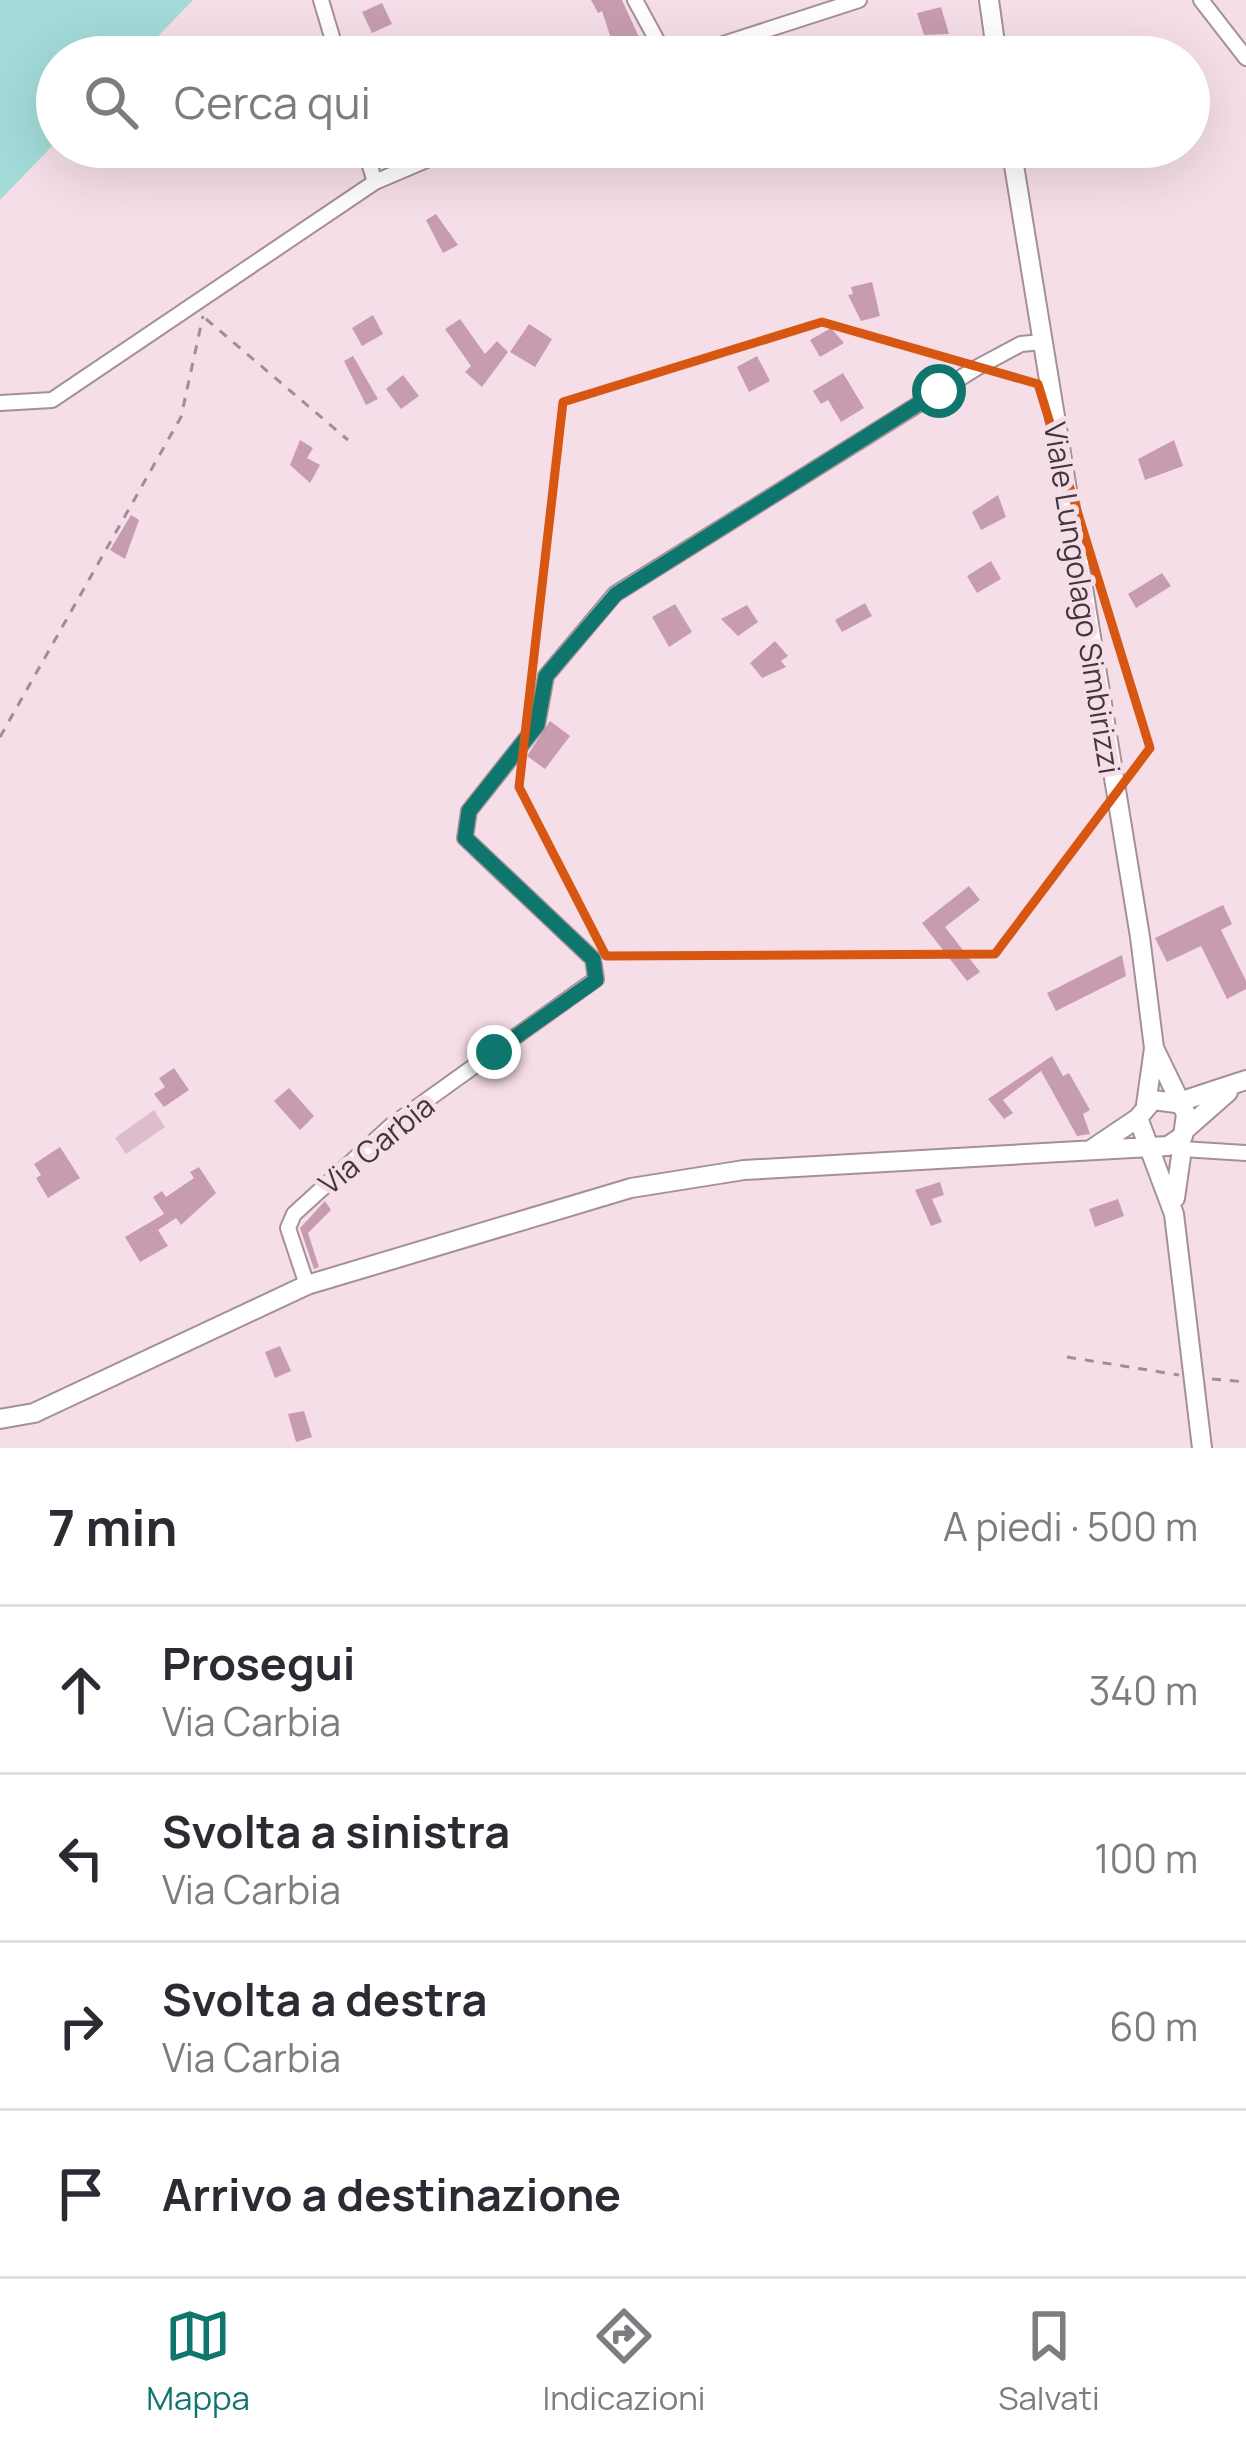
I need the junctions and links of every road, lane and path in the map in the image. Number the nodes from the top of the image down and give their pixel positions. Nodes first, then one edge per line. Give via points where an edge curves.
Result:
1 (321, 0) edge
2 (635, 0) edge
3 (859, 0) edge
4 (989, 0) edge
5 (1201, 0) edge
6 (1238, 35) edge
7 (332, 36) edge
8 (655, 36) edge
9 (748, 36) edge
10 (994, 36) edge
11 (1246, 58) edge
12 (371, 168) edge
13 (408, 168) edge
14 (1014, 168) edge
15 (375, 182) junction
16 (200, 309) junction
17 (1042, 341) junction
18 (0, 403) edge
19 (349, 440) dead end
20 (0, 736) edge
21 (1154, 1048) junction
22 (1239, 1084) edge
23 (1176, 1103) junction
24 (1142, 1111) junction
25 (1184, 1138) junction
26 (1150, 1144) junction
27 (1088, 1151) junction
28 (1246, 1154) edge
29 (1174, 1214) junction
30 (307, 1285) junction
31 (1067, 1357) dead end
32 (1193, 1377) junction
33 (1246, 1382) edge
34 (0, 1419) edge
35 (1202, 1448) edge

1 - 7 street
2 - 8 street
3 - 9 street
4 - 10 main road
5 - 6 street
6 - 11 street
12 - 15 street
13 - 15 street
14 - 17 main road, Viale Lungolago Simbirizzi
15 - 16 street
16 - 18 street via 52,400
16 - 19 path
16 - 20 path via 181,417
17 - 21 main road, Viale Lungolago Simbirizzi
17 - 30 street, Via Carbia via 978,367 688,545 616,594 546,676 537,725 469,811 465,838 593,959 596,980 392,1125 293,1214 288,1228
21 - 23 main road, Viale Lungolago Simbirizzi
21 - 24 main road, Viale Lungolago Simbirizzi
22 - 23 main road
22 - 25 main road
23 - 24 main road via 1161,1099
23 - 25 main road via 1186,1114
24 - 26 main road via 1139,1130
24 - 27 main road
25 - 26 main road
25 - 28 street
25 - 29 main road
26 - 27 main road
26 - 29 main road
27 - 30 main road via 691,1176
29 - 32 main road
30 - 34 main road via 34,1413
31 - 32 path
32 - 33 path
32 - 35 main road

